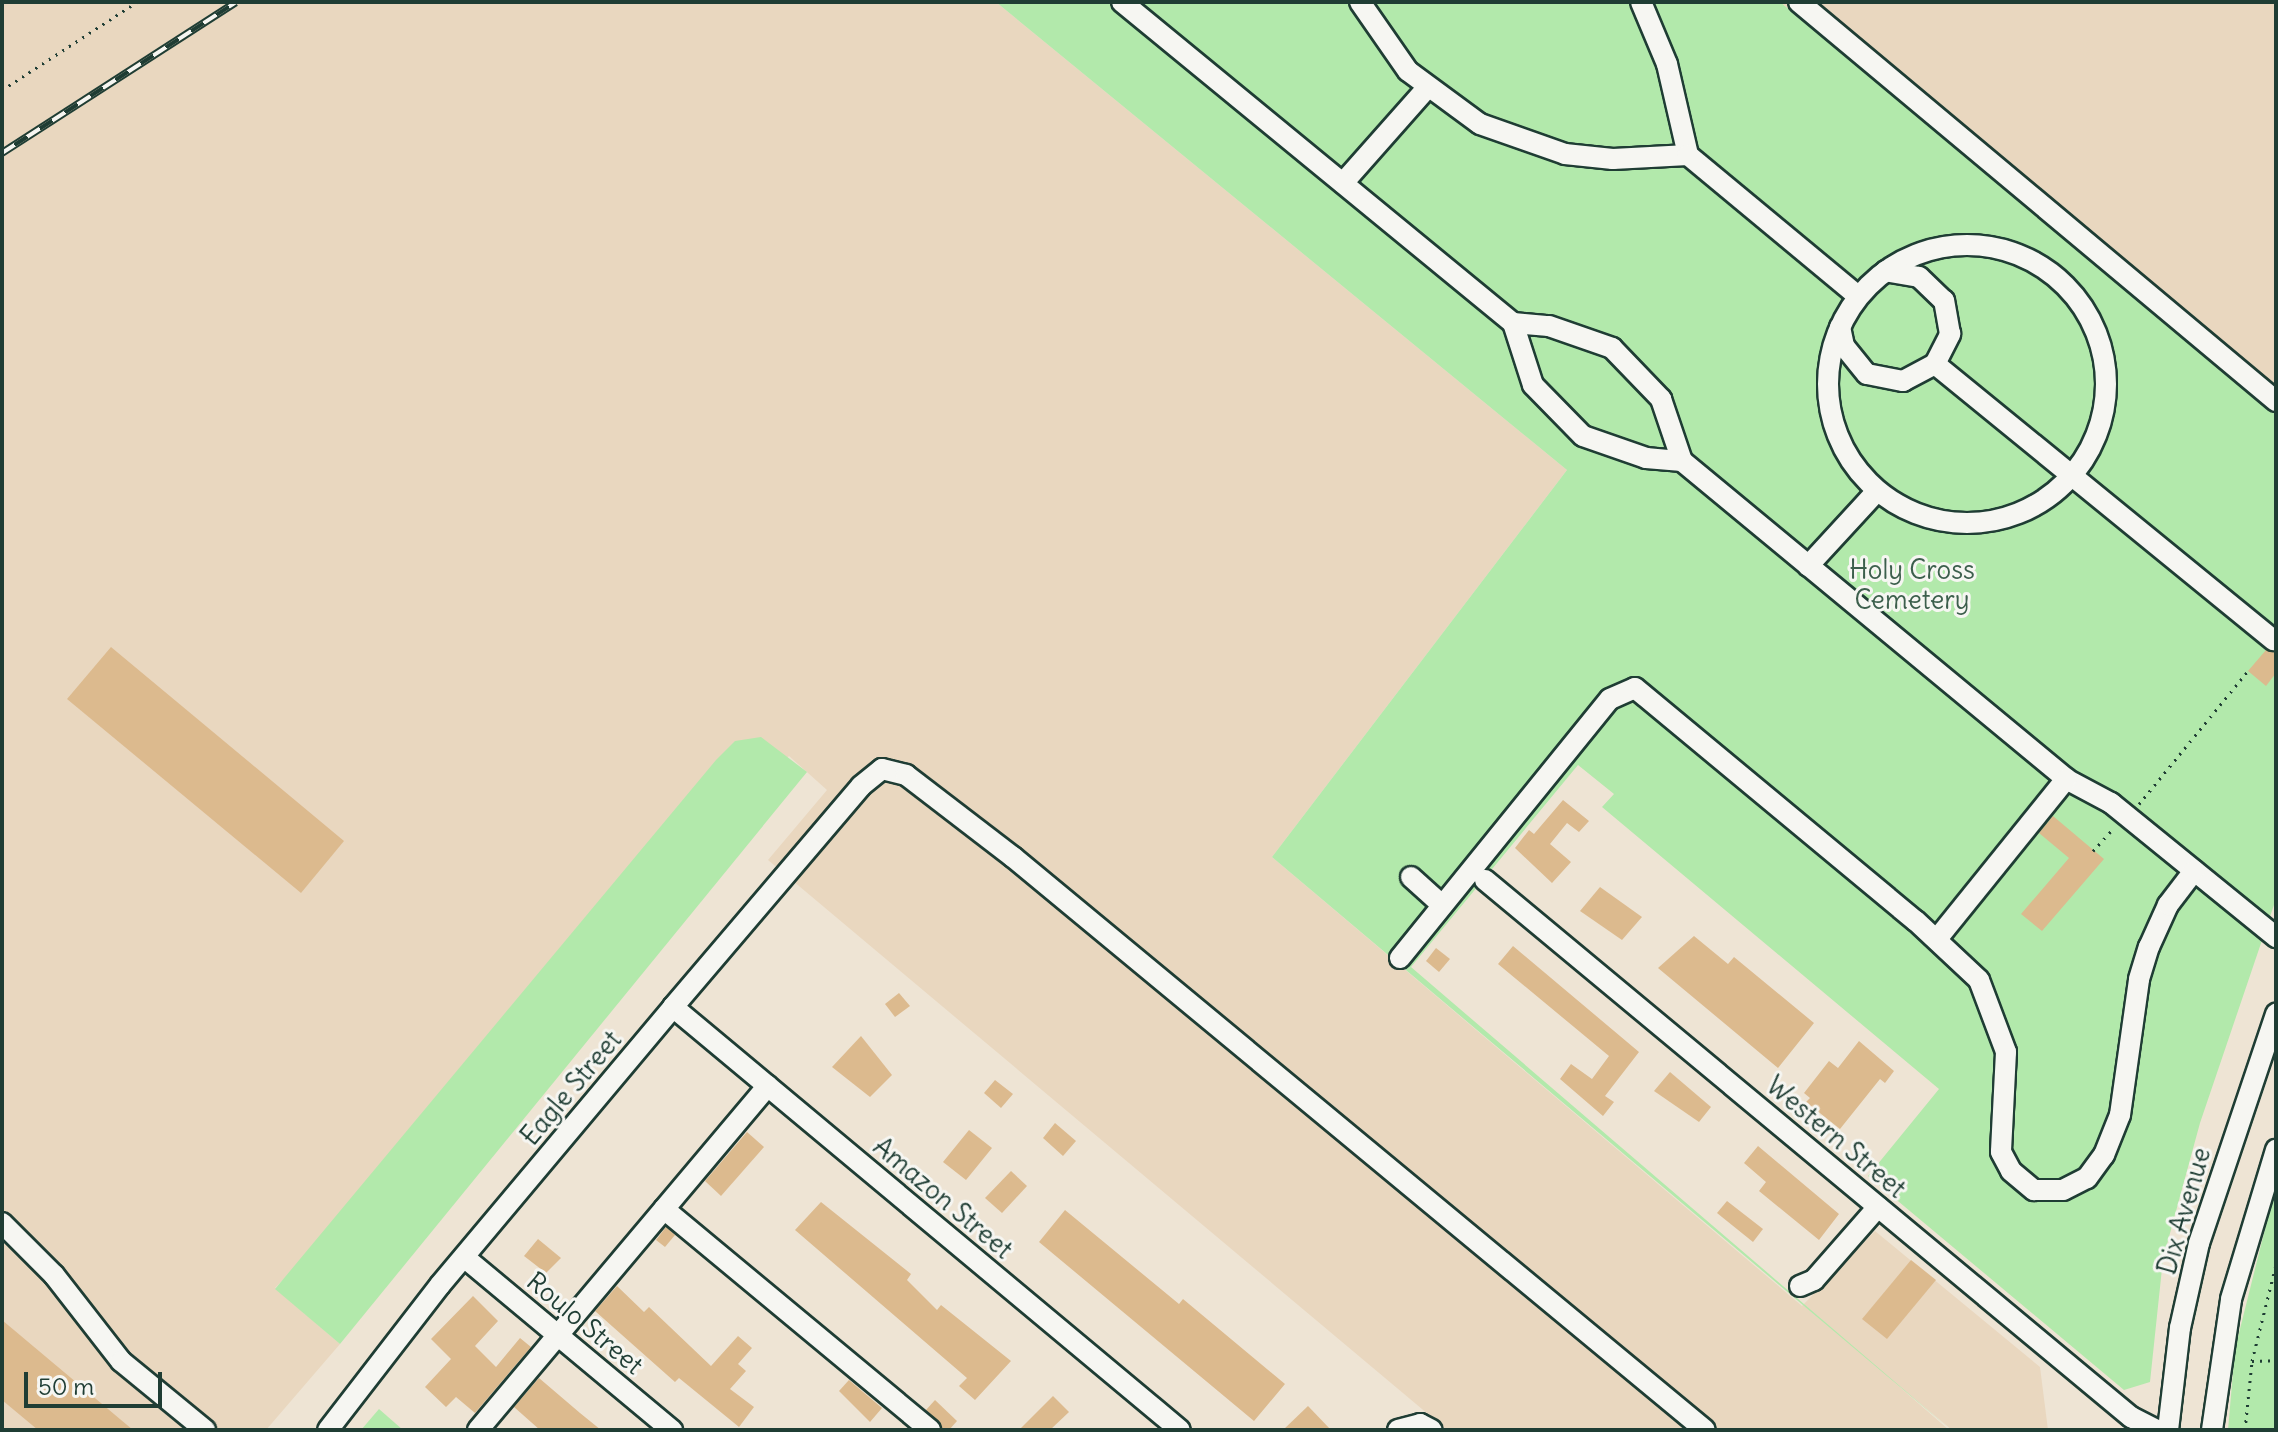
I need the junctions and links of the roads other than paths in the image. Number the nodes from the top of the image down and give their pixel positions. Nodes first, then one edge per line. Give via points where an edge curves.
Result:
1 (1122, 2) edge
2 (1360, 2) edge
3 (1641, 2) edge
4 (1799, 2) edge
5 (1427, 88) junction
6 (1688, 155) junction
7 (1343, 183) junction
8 (1886, 271) junction
9 (1858, 296) junction
10 (1513, 323) junction
11 (1840, 327) junction
12 (1935, 364) junction
13 (2276, 401) edge
14 (1682, 461) junction
15 (2074, 475) junction
16 (1876, 492) junction
17 (1808, 566) junction
18 (2274, 640) dead end
19 (2066, 779) junction
20 (2194, 871) junction
21 (1411, 877) dead end
22 (1485, 880) dead end
23 (1442, 905) junction
24 (2276, 937) edge
25 (1937, 939) junction
26 (1400, 958) dead end
27 (673, 1007) junction
28 (2276, 1014) edge
29 (768, 1086) junction
30 (2276, 1150) edge
31 (1878, 1207) junction
32 (664, 1209) junction
33 (2, 1223) edge
34 (464, 1257) junction
35 (1800, 1286) dead end
36 (558, 1335) junction
37 (205, 1430) edge
38 (328, 1430) edge
39 (478, 1430) edge
40 (672, 1430) edge
41 (930, 1430) edge
42 (1180, 1430) edge
43 (1398, 1430) edge
44 (1432, 1430) edge
45 (1705, 1430) edge
46 (2156, 1430) edge
47 (2168, 1430) edge
48 (2212, 1430) edge

1 - 7 street
2 - 5 street via 1400,62
3 - 6 street via 1667,64
4 - 13 street
5 - 6 street via 1480,124 1565,154 1613,159
5 - 7 street
6 - 9 street
7 - 10 street
8 - 9 street
8 - 12 street via 1919,277 1944,301 1950,334
8 - 15 street via 1941,247 1979,245 2016,253 2050,271 2078,298 2097,331 2106,406 2095,443
9 - 11 street
10 - 14 street via 1549,326 1612,348 1661,399
10 - 14 street via 1533,385 1583,436 1646,458
11 - 12 street via 1853,362 1884,381 1912,378
11 - 16 street via 1830,351 1826,390 1833,428 1850,463
12 - 15 street
14 - 17 street
15 - 16 street via 2041,504 2000,521 1942,521 1913,514
15 - 18 street
16 - 17 street
17 - 19 street
19 - 20 street via 2127,816
19 - 25 street
20 - 24 street
20 - 25 street via 2168,905 2149,947 2139,979 2120,1115 2104,1155 2087,1178 2063,1190 2034,1190 2011,1171 2001,1152 2006,1052 1997,1021 1979,980
21 - 23 street
22 - 31 street, Western Street
23 - 25 street via 1610,699 1635,688
23 - 26 street
27 - 29 street, Amazon Street
27 - 34 street, Eagle Street
27 - 45 street, Eagle Street via 861,786 882,769 906,775
28 - 47 street, Dix Avenue via 2199,1243 2180,1328
29 - 32 street
29 - 42 street, Amazon Street
30 - 48 street via 2231,1299
31 - 35 street via 1814,1280
31 - 46 street, Western Street via 2131,1417
32 - 36 street
32 - 41 street
33 - 37 street via 54,1275 121,1361
34 - 36 street, Roulo Street
34 - 38 street, Eagle Street
36 - 39 street
36 - 40 street, Roulo Street
43 - 44 street via 1420,1424

